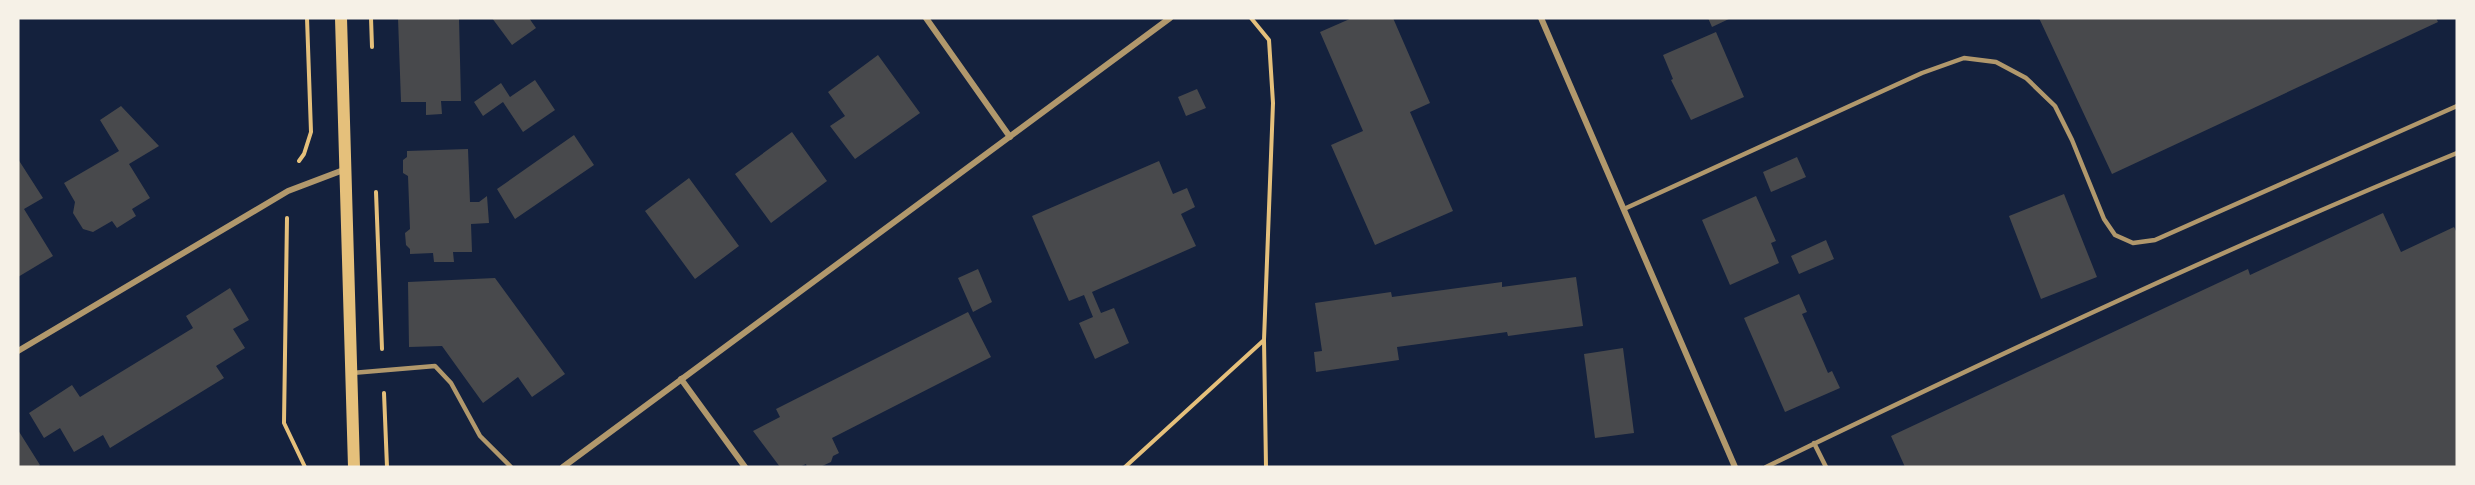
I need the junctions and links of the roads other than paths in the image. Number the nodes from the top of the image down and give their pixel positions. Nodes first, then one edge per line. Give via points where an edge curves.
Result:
1 (341, 18) edge
2 (926, 18) edge
3 (1170, 18) edge
4 (1541, 18) edge
5 (2457, 106) edge
6 (1010, 137) junction
7 (2457, 153) edge
8 (346, 169) junction
9 (1624, 209) junction
10 (18, 351) edge
11 (351, 373) junction
12 (681, 379) junction
13 (1814, 443) junction
14 (354, 467) edge
15 (511, 467) edge
16 (563, 467) edge
17 (745, 467) edge
18 (1736, 467) edge
19 (1766, 467) edge
20 (1826, 467) edge

1 - 8 main road
2 - 6 street
3 - 6 street
4 - 9 street
5 - 9 lane via 2155,240 2133,243 2115,235 2104,219 2055,106 2026,78 1996,62 1964,58 1922,73
6 - 12 street
7 - 13 lane via 2333,204
8 - 10 street via 288,192
8 - 11 main road
9 - 18 street
11 - 14 main road
11 - 15 lane via 435,366 451,383 480,436
12 - 16 street
12 - 17 street
13 - 19 lane
13 - 20 lane

